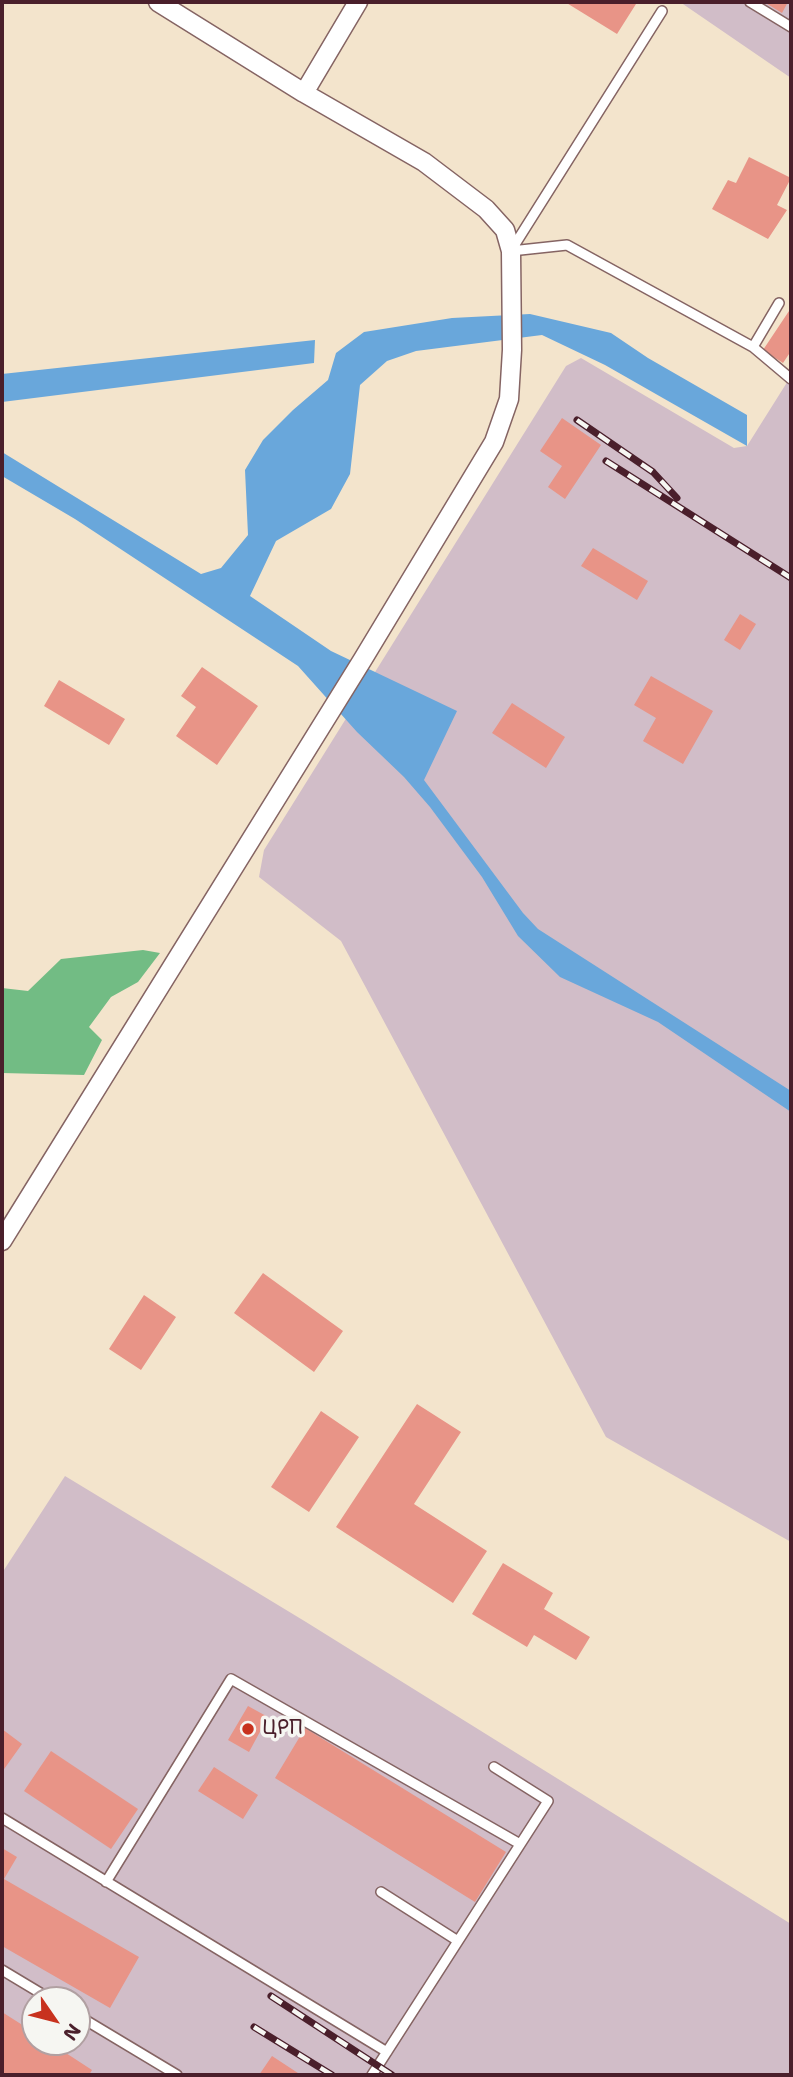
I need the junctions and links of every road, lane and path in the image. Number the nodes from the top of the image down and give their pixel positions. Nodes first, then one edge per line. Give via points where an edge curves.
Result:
1 (158, 2) edge
2 (358, 2) edge
3 (750, 2) edge
4 (662, 11) dead end
5 (791, 27) edge
6 (304, 93) junction
7 (511, 251) junction
8 (779, 303) dead end
9 (752, 347) junction
10 (791, 379) edge
11 (2, 1241) edge
12 (494, 1767) dead end
13 (2, 1818) edge
14 (520, 1844) junction
15 (106, 1882) junction
16 (381, 1892) dead end
17 (458, 1941) junction
18 (2, 1970) edge
19 (29, 1986) edge
20 (91, 2023) edge
21 (387, 2052) junction
22 (177, 2075) edge
23 (372, 2075) edge

1 - 6 street
2 - 6 street
3 - 5 lane
4 - 7 lane
6 - 7 street via 424,162 486,209 505,230
7 - 9 lane via 567,245
7 - 11 street via 509,399 494,442
8 - 9 lane
9 - 10 lane
12 - 14 lane via 548,1801
13 - 15 lane
14 - 15 lane via 231,1679
14 - 17 lane
15 - 21 lane
16 - 17 lane
17 - 21 lane
18 - 19 lane
20 - 22 lane
21 - 23 lane

